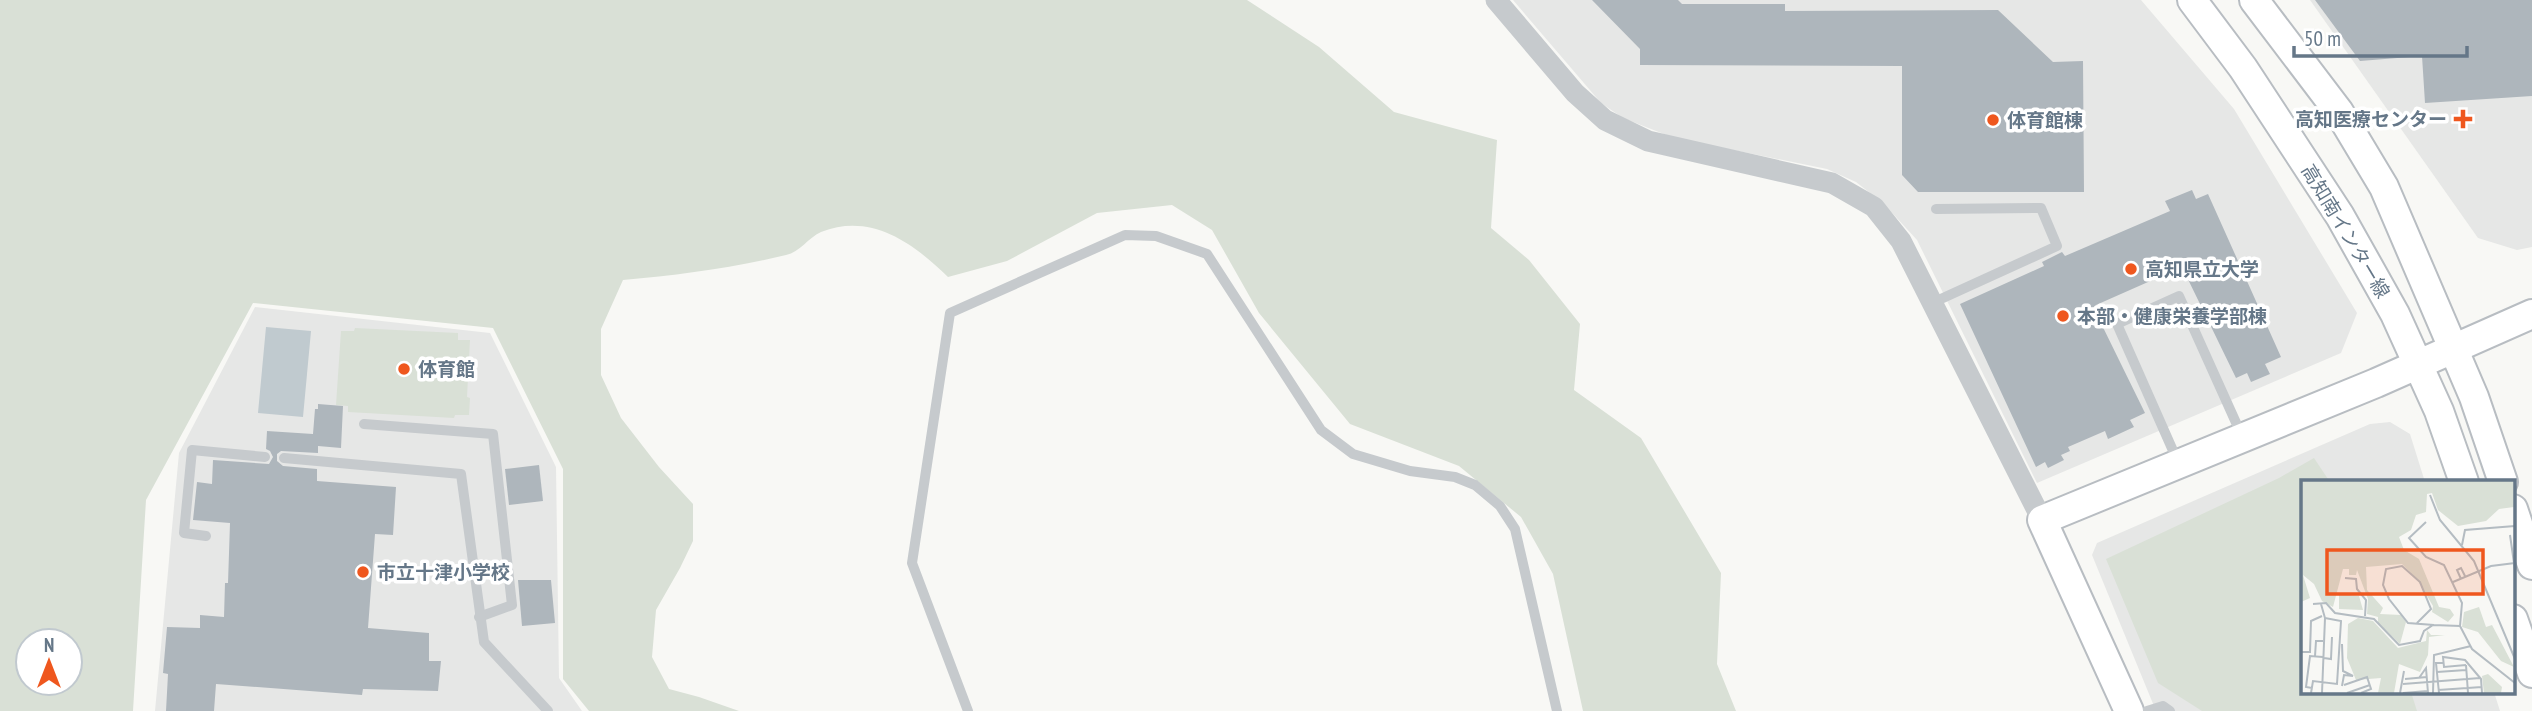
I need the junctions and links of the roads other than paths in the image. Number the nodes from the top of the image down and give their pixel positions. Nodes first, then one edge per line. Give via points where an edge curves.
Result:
1 (1496, 0) edge
2 (2192, 0) edge
3 (2254, 0) edge
4 (1936, 209) dead end
5 (1932, 303) junction
6 (2532, 314) edge
7 (2453, 349) junction
8 (2417, 366) junction
9 (363, 424) dead end
10 (2243, 438) junction
11 (265, 457) dead end
12 (284, 458) dead end
13 (2179, 465) junction
14 (2463, 480) edge
15 (2502, 480) edge
16 (2514, 512) edge
17 (2042, 520) junction
18 (206, 536) dead end
19 (2532, 565) edge
20 (479, 617) junction
21 (2514, 622) edge
22 (2532, 673) edge
23 (548, 711) edge
24 (968, 711) edge
25 (1557, 711) edge
26 (2129, 711) edge
27 (2147, 711) edge
28 (2170, 711) edge

1 - 5 street via 1605,120 1648,141 1832,183 1874,207 1901,241
2 - 8 main road, 高知南インター線 via 2340,216 2395,314
3 - 7 main road via 2339,112 2384,187
4 - 5 lane via 2041,208 2057,246
5 - 17 street
6 - 7 main road
7 - 8 main road
7 - 15 main road
8 - 10 main road
8 - 14 main road, 高知南インター線
9 - 20 lane via 493,434 513,605
10 - 13 main road
10 - 13 lane via 2179,296 2117,324
11 - 18 lane via 192,450 184,533
12 - 20 lane via 461,474
13 - 17 main road
16 - 19 main road
17 - 26 main road
20 - 23 lane via 484,642
21 - 22 main road
24 - 25 lane via 912,563 950,313 1125,235 1156,236 1207,254 1321,430 1353,454 1410,471 1455,477 1475,485 1500,506 1515,529
27 - 28 lane via 2163,706

